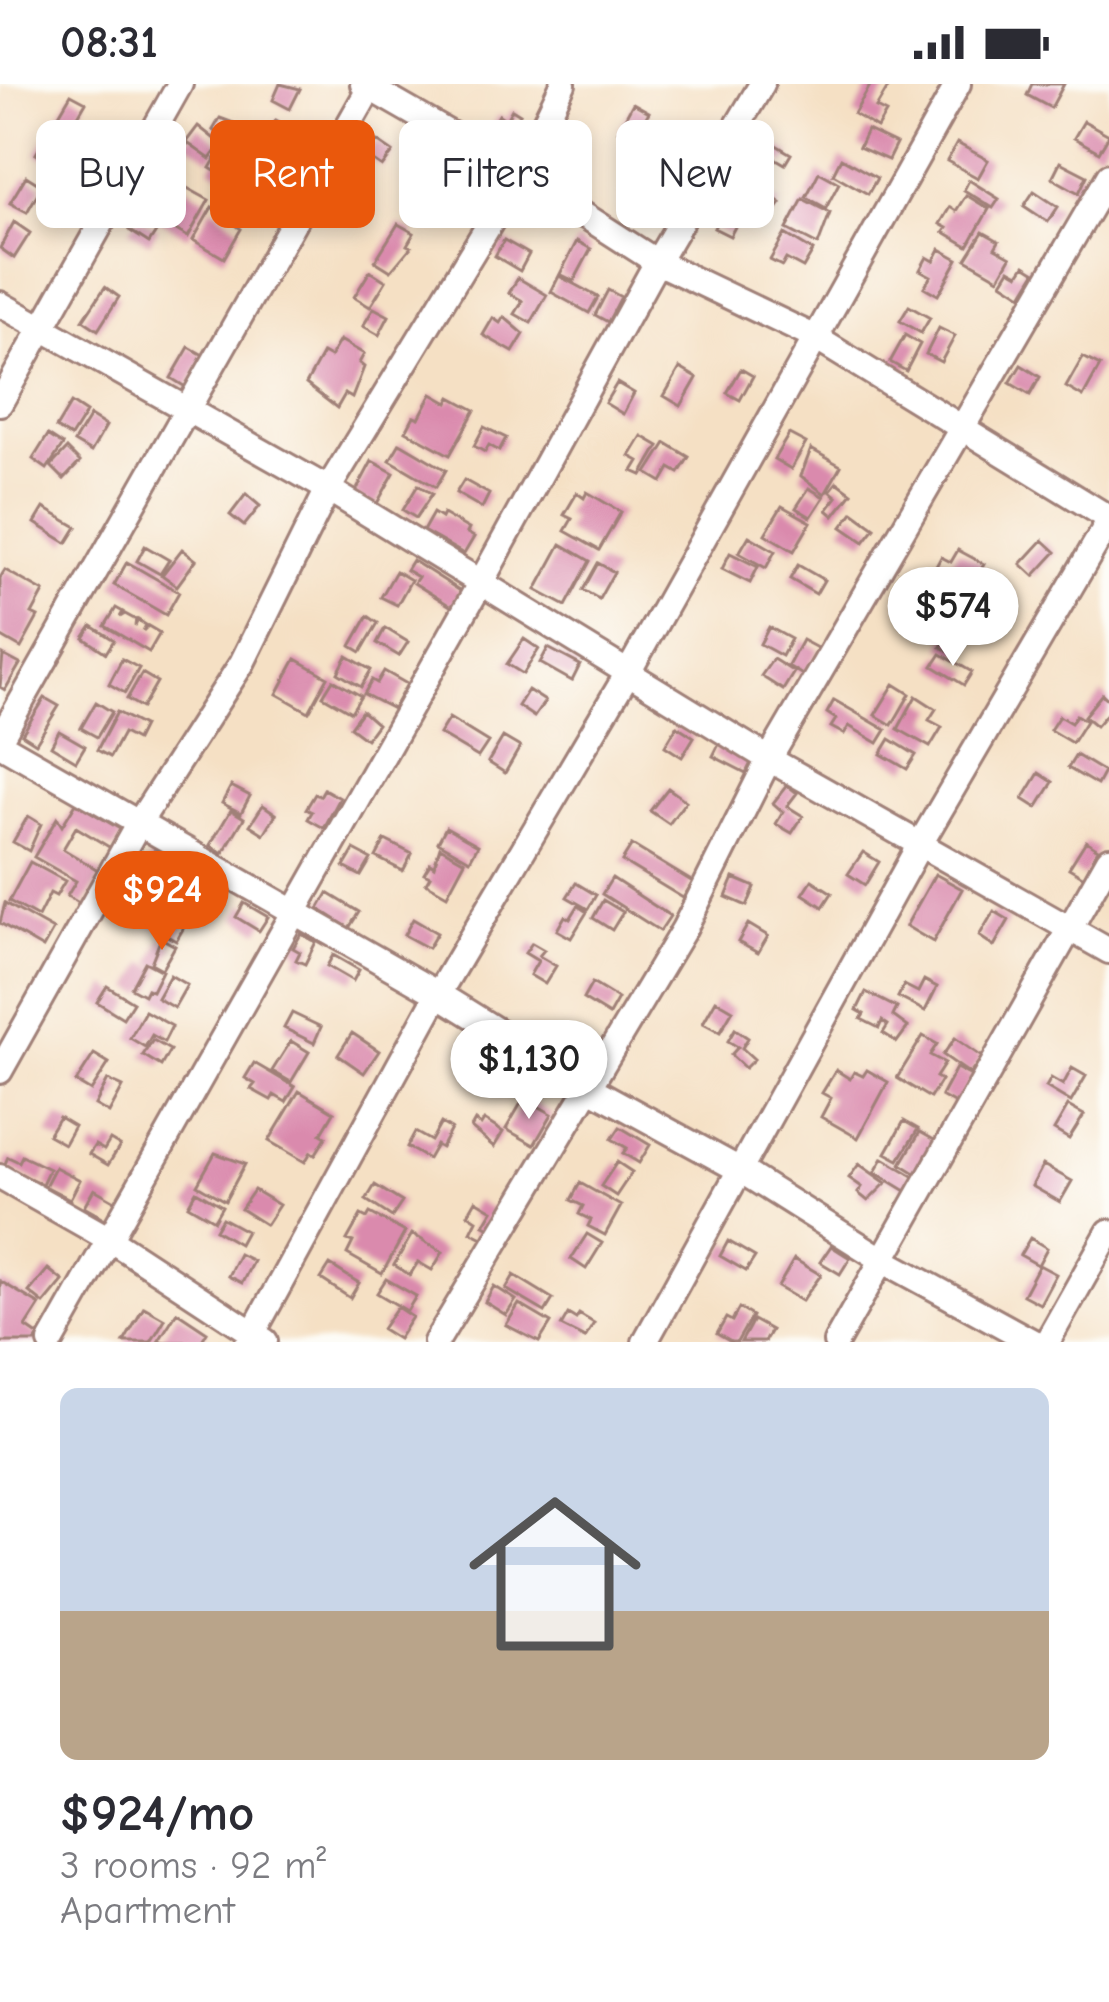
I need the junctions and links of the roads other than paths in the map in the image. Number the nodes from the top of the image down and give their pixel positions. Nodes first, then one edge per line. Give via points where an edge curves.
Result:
1 (181, 84) edge
2 (563, 84) edge
3 (762, 84) edge
4 (958, 84) edge
5 (369, 85) edge
6 (428, 120) edge
7 (546, 120) edge
8 (1109, 176) edge
9 (592, 220) edge
10 (487, 228) edge
11 (657, 262) junction
12 (0, 304) edge
13 (42, 326) junction
14 (814, 337) junction
15 (0, 403) edge
16 (187, 411) junction
17 (963, 430) junction
18 (328, 489) junction
19 (1109, 519) edge
20 (479, 584) junction
21 (629, 671) junction
22 (0, 741) edge
23 (769, 759) junction
24 (140, 821) junction
25 (920, 844) junction
26 (1109, 859) edge
27 (291, 911) junction
28 (1070, 927) junction
29 (1109, 951) edge
30 (438, 994) junction
31 (0, 1071) edge
32 (586, 1086) junction
33 (740, 1171) junction
34 (0, 1177) edge
35 (1109, 1232) edge
36 (111, 1240) junction
37 (883, 1260) junction
38 (256, 1339) edge
39 (51, 1342) edge
40 (436, 1342) edge
41 (645, 1342) edge
42 (836, 1342) edge
43 (1033, 1342) edge
44 (1047, 1342) edge

1 - 13 street
2 - 7 street
3 - 11 street
4 - 14 street
5 - 6 street
5 - 16 street
8 - 17 street
9 - 11 street
10 - 18 street
11 - 14 street
11 - 20 street
12 - 13 street
13 - 15 street
13 - 16 street
14 - 17 street
14 - 21 street
16 - 18 street
16 - 22 street
17 - 19 street
17 - 23 street
18 - 20 street
18 - 24 street via 242,663
19 - 25 street
20 - 21 street
20 - 27 street
21 - 23 street
21 - 30 street
22 - 24 street
23 - 25 street
23 - 32 street via 684,929
24 - 27 street
24 - 31 street
25 - 28 street
25 - 33 street
26 - 28 street
27 - 30 street
27 - 36 street
28 - 29 street
28 - 37 street
30 - 32 street
30 - 38 street
32 - 33 street
32 - 40 street
33 - 37 street
33 - 41 street
34 - 36 street
35 - 44 street
36 - 38 street
36 - 39 street
37 - 42 street
37 - 43 street

